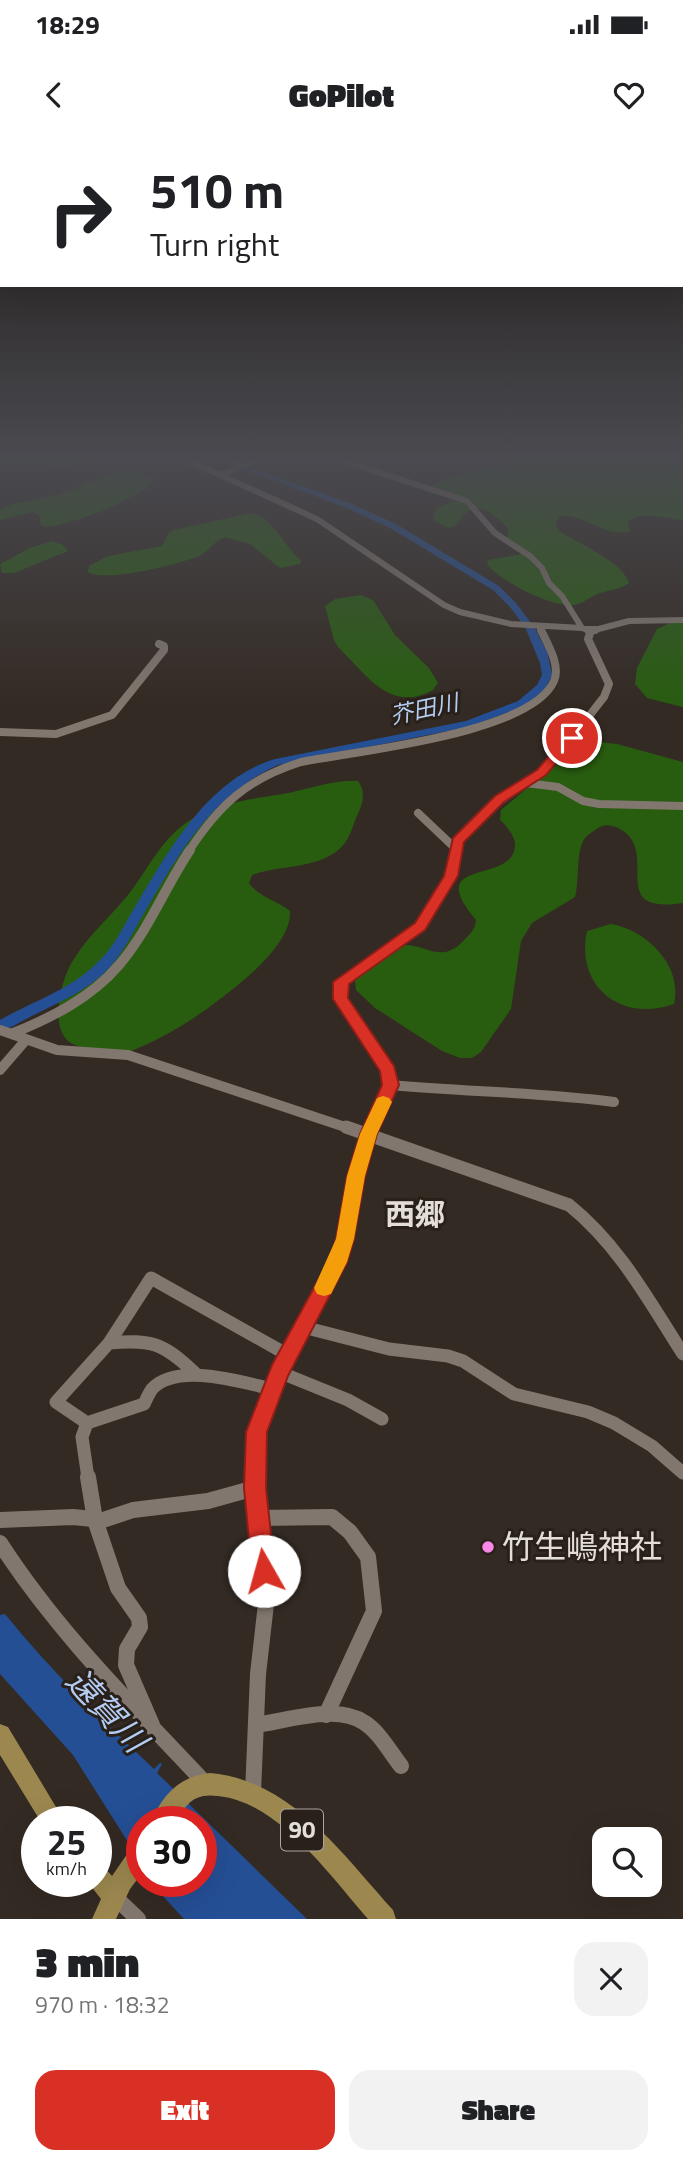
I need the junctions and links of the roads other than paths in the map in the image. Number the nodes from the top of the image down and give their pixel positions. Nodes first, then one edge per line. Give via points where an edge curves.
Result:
1 (349, 540) edge
2 (506, 540) edge
3 (683, 620) edge
4 (538, 626) junction
5 (582, 628) junction
6 (591, 631) junction
7 (159, 644) dead end
8 (0, 732) edge
9 (526, 783) junction
10 (683, 806) edge
11 (418, 813) dead end
12 (456, 849) junction
13 (5, 1032) edge
14 (25, 1041) junction
15 (0, 1070) edge
16 (391, 1085) junction
17 (614, 1102) dead end
18 (368, 1134) junction
19 (303, 1327) junction
20 (109, 1343) junction
21 (683, 1354) edge
22 (288, 1355) junction
23 (279, 1372) junction
24 (195, 1373) junction
25 (272, 1389) junction
26 (382, 1419) dead end
27 (88, 1423) junction
28 (682, 1470) edge
29 (255, 1488) junction
30 (258, 1518) junction
31 (0, 1520) edge
32 (95, 1520) junction
33 (0, 1543) edge
34 (326, 1715) junction
35 (152, 1725) junction
36 (256, 1725) junction
37 (0, 1735) edge
38 (401, 1766) dead end
39 (201, 1785) junction
40 (253, 1793) junction
41 (44, 1806) edge
42 (173, 1806) edge
43 (126, 1877) edge
44 (112, 1885) edge
45 (118, 1889) junction
46 (104, 1919) edge
47 (138, 1919) edge
48 (384, 1919) edge

1 - 4 street via 455,611
2 - 5 street via 542,568
3 - 6 street via 629,621
4 - 5 street
4 - 13 street via 556,673 542,697 517,712 468,730 265,774 216,813 120,964 97,985 35,1025
5 - 6 street
6 - 9 street via 588,639 608,678 608,691 556,758
7 - 8 street via 164,650 111,715 56,734
9 - 10 street via 558,787 599,804
9 - 12 street via 500,799 457,841
11 - 12 street
12 - 16 street via 451,876 420,926 341,982 341,999 388,1070
13 - 14 street
14 - 15 street
14 - 18 street via 57,1049 128,1055
16 - 17 street via 545,1093
16 - 18 street
18 - 19 street via 338,1262
18 - 21 street via 536,1191 587,1217 604,1235
19 - 22 street
19 - 28 street via 389,1349 463,1361 514,1394 614,1423
20 - 22 street via 151,1278
20 - 24 street via 159,1342
20 - 27 street via 56,1402
22 - 23 street
23 - 25 street
23 - 26 street
24 - 25 street
24 - 27 street via 154,1386 144,1404
25 - 29 street via 256,1432
27 - 32 street via 82,1437
29 - 30 street
29 - 32 street via 208,1501
30 - 34 street via 332,1517 368,1557 374,1611
30 - 36 street via 267,1595
31 - 32 street
32 - 35 street via 118,1588 138,1618 140,1627 127,1649 126,1665
33 - 35 street via 20,1578 69,1640
34 - 36 street
34 - 38 street via 353,1716 367,1724
35 - 39 street
36 - 40 street
37 - 41 main road
39 - 40 main road, 90 via 221,1783
39 - 42 main road via 186,1791
40 - 48 main road, 90 via 297,1825
43 - 45 main road
44 - 45 main road
45 - 46 main road
45 - 47 street

